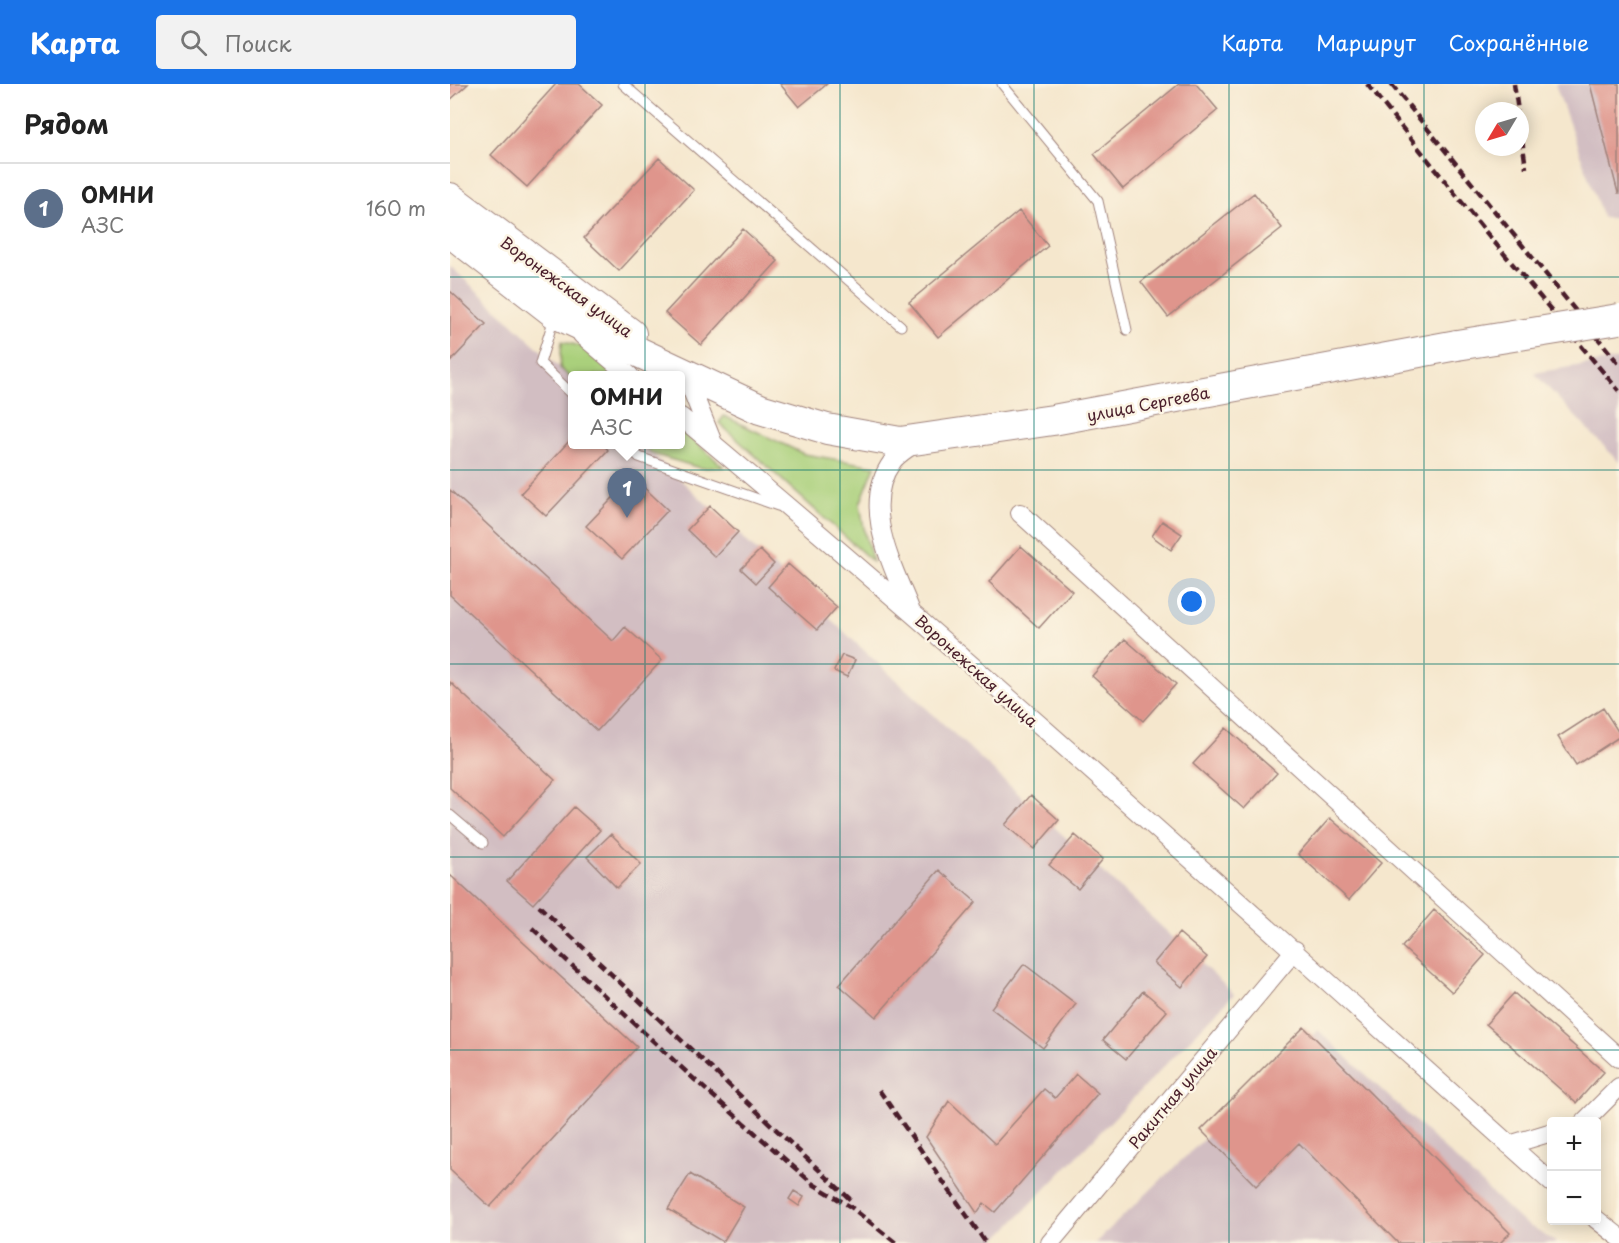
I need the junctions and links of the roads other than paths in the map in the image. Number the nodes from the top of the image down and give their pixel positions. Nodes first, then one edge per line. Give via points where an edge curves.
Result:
1 (623, 84) edge
2 (1002, 84) edge
3 (450, 198) edge
4 (450, 232) edge
5 (555, 313) junction
6 (1619, 319) edge
7 (902, 326) dead end
8 (1127, 330) dead end
9 (625, 371) edge
10 (681, 371) edge
11 (682, 371) edge
12 (685, 373) joint
13 (568, 390) edge
14 (685, 420) edge
15 (919, 440) junction
16 (714, 445) junction
17 (631, 449) edge
18 (790, 510) junction
19 (1020, 513) dead end
20 (911, 611) junction
21 (450, 815) edge
22 (483, 843) dead end
23 (1295, 950) junction
24 (1619, 1059) edge
25 (1619, 1087) edge
26 (1589, 1117) edge
27 (1547, 1133) edge
28 (1509, 1145) junction
29 (1547, 1179) edge
30 (1601, 1223) edge
31 (1619, 1237) edge
32 (1050, 1243) edge

1 - 7 lane
2 - 8 lane via 1098,201
3 - 11 main road, Воронежская улица
4 - 5 main road, Воронежская улица
5 - 9 street
5 - 10 main road, Воронежская улица
5 - 13 lane via 540,363
6 - 15 main road, улица Сергеева, bridge via 1053,420
12 - 15 main road, улица Сергеева via 760,409 827,429 900,442
12 - 16 street, Воронежская улица
14 - 16 street
15 - 20 street via 892,461 879,487 880,532
16 - 18 street, Воронежская улица
17 - 18 lane via 639,457
18 - 20 street, Воронежская улица
19 - 24 street
20 - 23 street, Воронежская улица
21 - 22 lane
23 - 28 street, Воронежская улица
23 - 32 street, Ракитная улица
25 - 26 street
27 - 28 street
28 - 29 street, Воронежская улица
30 - 31 street

